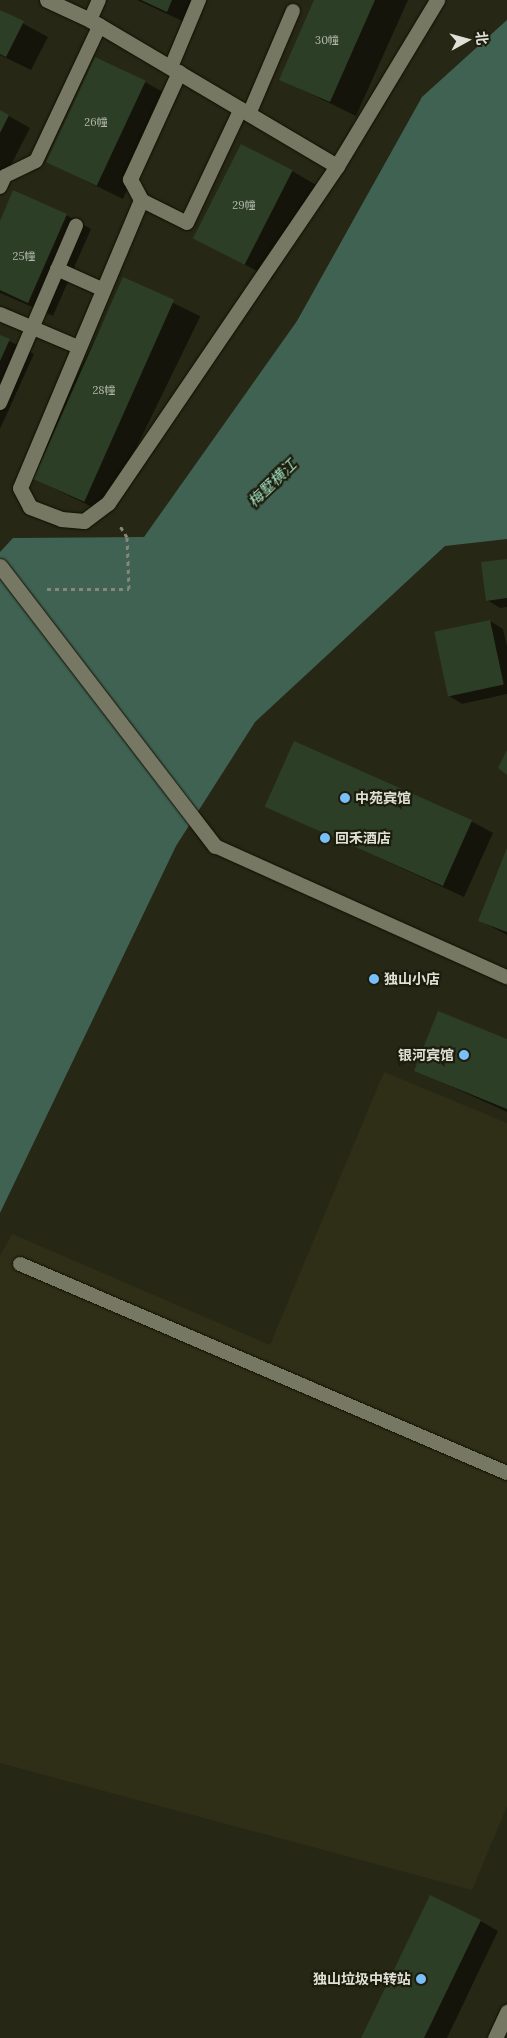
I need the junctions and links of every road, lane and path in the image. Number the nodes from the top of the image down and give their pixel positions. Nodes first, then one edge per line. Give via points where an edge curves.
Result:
1 (47, 0) edge
2 (99, 0) edge
3 (199, 0) edge
4 (437, 0) edge
5 (293, 11) dead end
6 (95, 22) junction
7 (175, 70) junction
8 (245, 111) junction
9 (337, 166) junction
10 (0, 187) edge
11 (141, 200) junction
12 (76, 226) dead end
13 (58, 269) junction
14 (104, 290) junction
15 (0, 314) edge
16 (34, 328) junction
17 (78, 347) junction
18 (0, 403) edge
19 (108, 504) junction
20 (0, 566) edge
21 (40, 589) dead end
22 (215, 846) joint
23 (507, 977) edge
24 (20, 1264) dead end
25 (507, 1473) edge
26 (507, 2012) edge
27 (495, 2038) edge

1 - 6 street
2 - 6 lane
3 - 7 lane
4 - 9 street
5 - 8 lane
6 - 7 street
6 - 10 lane via 36,161 5,176
7 - 8 street
7 - 11 street via 130,179
8 - 9 street
8 - 11 lane via 187,223
9 - 19 street
11 - 14 street
12 - 13 lane
13 - 14 lane
13 - 16 lane
14 - 17 street
15 - 16 lane
16 - 17 lane
16 - 18 lane
17 - 19 street via 20,488 30,507 61,519 84,521
19 - 21 path via 127,537 129,589
20 - 22 street
22 - 23 lane
24 - 25 lane
26 - 27 street

